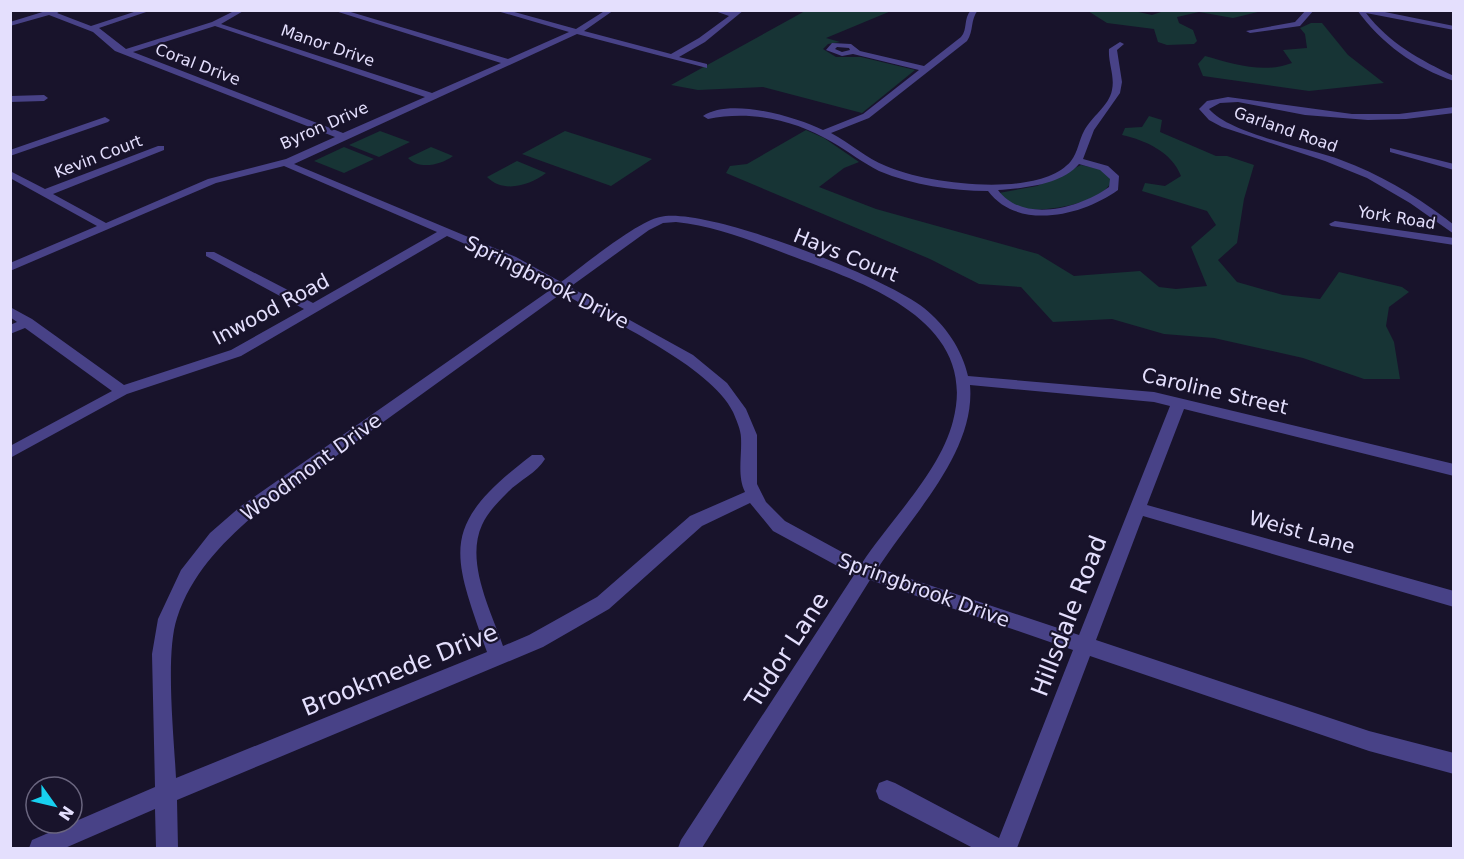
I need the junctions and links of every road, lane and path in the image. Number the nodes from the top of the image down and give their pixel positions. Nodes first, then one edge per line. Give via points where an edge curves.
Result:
1 (149, 10) edge
2 (242, 10) edge
3 (335, 10) edge
4 (496, 10) edge
5 (611, 10) edge
6 (715, 10) edge
7 (975, 10) edge
8 (1311, 10) edge
9 (1361, 10) edge
10 (55, 12) edge
11 (738, 13) edge
12 (10, 24) edge
13 (215, 24) junction
14 (92, 28) junction
15 (1454, 28) edge
16 (1250, 31) dead end
17 (576, 32) junction
18 (1120, 44) dead end
19 (126, 52) junction
20 (855, 52) dead end
21 (672, 57) junction
22 (508, 62) junction
23 (704, 66) dead end
24 (926, 69) junction
25 (1454, 79) edge
26 (431, 96) junction
27 (44, 98) dead end
28 (10, 99) edge
29 (1454, 110) edge
30 (708, 116) dead end
31 (105, 120) dead end
32 (823, 133) junction
33 (341, 136) junction
34 (161, 148) dead end
35 (1393, 150) dead end
36 (10, 153) edge
37 (290, 160) junction
38 (1077, 160) junction
39 (1454, 167) edge
40 (10, 174) edge
41 (990, 188) junction
42 (45, 193) junction
43 (676, 218) joint
44 (1335, 224) dead end
45 (106, 227) junction
46 (1454, 231) edge
47 (446, 232) junction
48 (1454, 242) edge
49 (210, 254) dead end
50 (10, 268) edge
51 (563, 288) junction
52 (314, 309) junction
53 (10, 311) edge
54 (27, 322) junction
55 (10, 330) edge
56 (962, 380) junction
57 (122, 391) junction
58 (1179, 402) junction
59 (10, 453) edge
60 (537, 459) dead end
61 (1454, 470) edge
62 (754, 495) junction
63 (1137, 508) junction
64 (866, 573) junction
65 (1454, 599) edge
66 (1085, 647) junction
67 (498, 657) junction
68 (1454, 764) edge
69 (887, 791) dead end
70 (164, 794) junction
71 (40, 849) edge
72 (167, 849) edge
73 (690, 849) edge
74 (995, 849) edge
75 (1006, 849) edge

1 - 14 street
2 - 13 street
3 - 22 street
4 - 17 street
5 - 17 street, Byron Drive
6 - 11 street
7 - 24 street via 969,17 964,39
8 - 16 street via 1303,20 1289,26
9 - 15 street
9 - 25 street via 1373,30 1390,45
10 - 12 street
10 - 14 street, Coral Drive
11 - 21 street
13 - 19 street
13 - 26 street, Manor Drive
14 - 19 street, Coral Drive
17 - 21 street
17 - 22 street, Byron Drive
18 - 38 street via 1113,49 1112,56 1117,92 1089,131
19 - 33 street, Coral Drive
20 - 24 street
21 - 23 street
22 - 26 street, Byron Drive
24 - 32 street via 866,116
26 - 33 street, Byron Drive
27 - 28 street
29 - 46 street, Garland Road via 1400,117 1353,116 1227,100 1211,102 1204,109 1230,126 1341,164 1387,185
30 - 32 street via 728,112 774,117
31 - 36 street
32 - 41 street via 873,164 904,176 931,183
33 - 37 street, Byron Drive
34 - 42 street, Kevin Court
35 - 39 street
37 - 45 street, Byron Drive via 212,181
37 - 47 street, Springbrook Drive via 289,165 302,171
38 - 41 street via 1047,179
38 - 41 street via 1109,171 1116,178 1116,185 1090,202 1041,212 1006,206
40 - 42 street
42 - 45 street
43 - 51 street, Woodmont Drive via 653,223
43 - 56 street, Hays Court via 700,221 887,290 921,313 940,334 953,353
44 - 48 street, York Road
45 - 50 street, Byron Drive
47 - 51 street, Springbrook Drive via 512,260
47 - 52 street, Inwood Road
49 - 52 street
51 - 62 street, Springbrook Drive via 688,358 729,394 747,426 747,472
51 - 70 street, Woodmont Drive via 247,511 203,553 178,590 167,619 162,654
52 - 57 street, Inwood Road via 236,353
53 - 54 street
54 - 55 street
54 - 57 street
56 - 58 street, Caroline Street via 1129,393
56 - 64 street, Tudor Lane via 964,402 956,435
57 - 59 street, Inwood Road
58 - 61 street, Caroline Street
58 - 63 street, Hillsdale Road
60 - 67 street via 489,498 470,531 466,553 470,574
62 - 64 street, Springbrook Drive via 779,526
62 - 67 street, Brookmede Drive via 696,521 603,603 572,623
63 - 65 street, Weist Lane
63 - 66 street, Hillsdale Road
64 - 66 street, Springbrook Drive
64 - 73 street, Tudor Lane
66 - 68 street, Springbrook Drive via 1369,741
66 - 75 street, Hillsdale Road
67 - 70 street, Brookmede Drive
69 - 74 street
70 - 71 street, Brookmede Drive
70 - 72 street, Woodmont Drive

